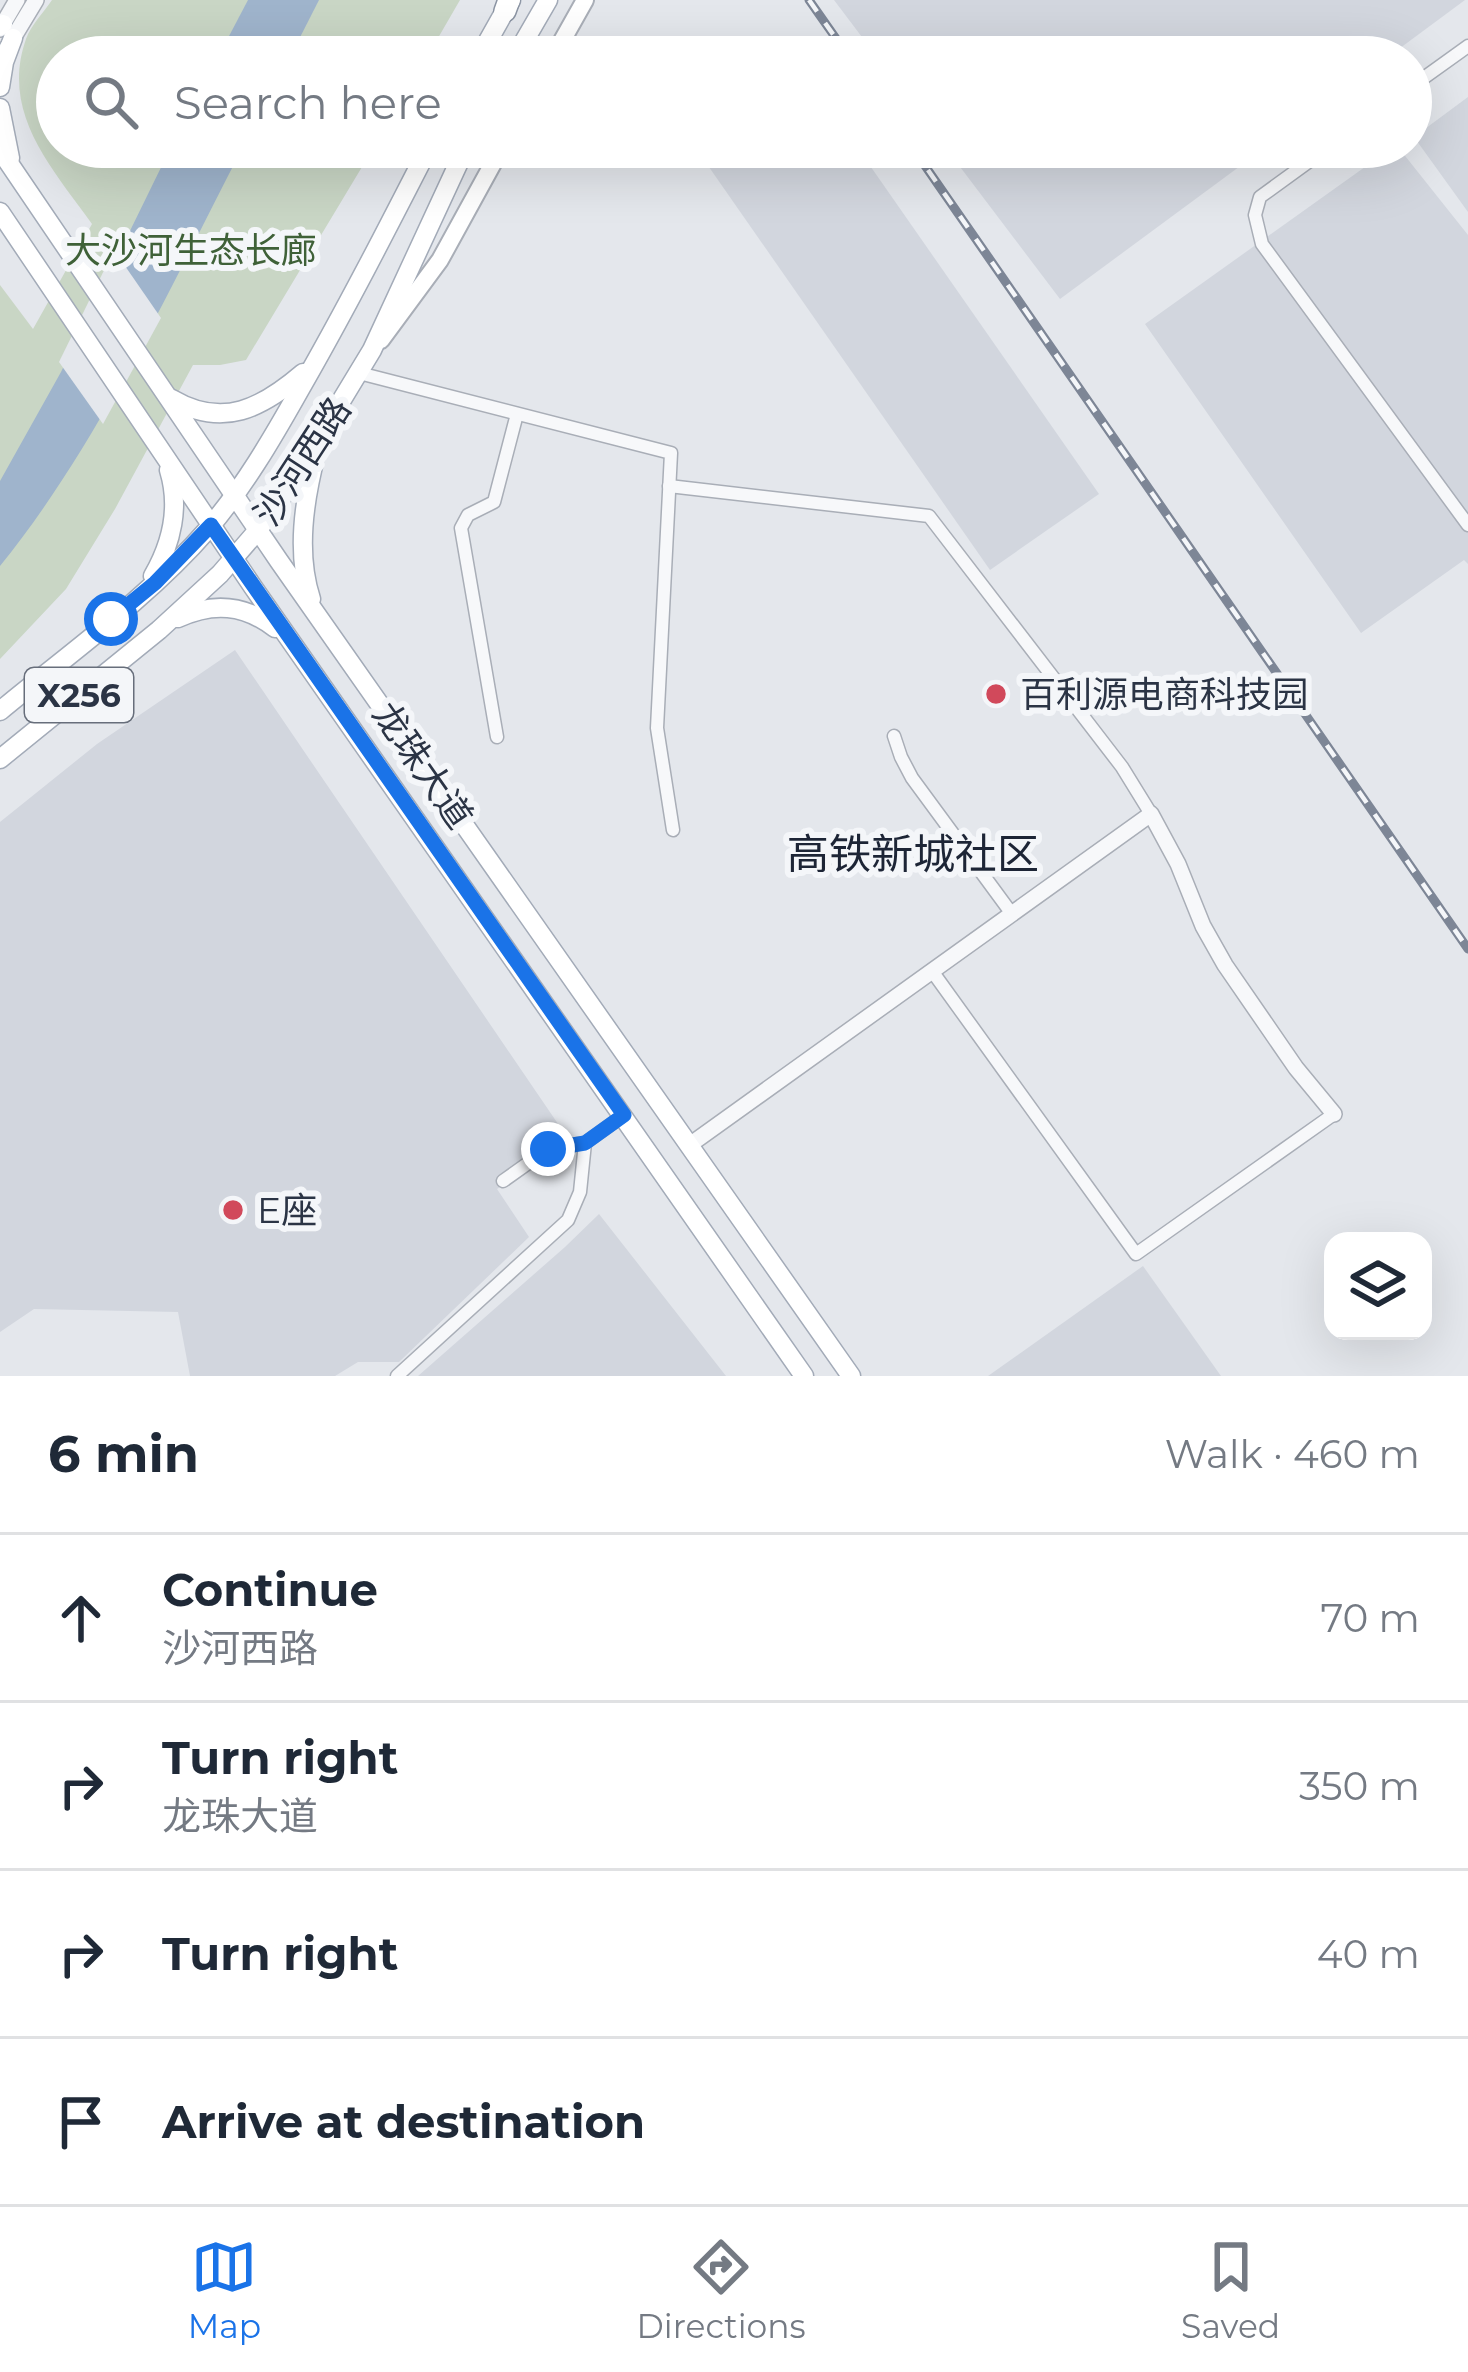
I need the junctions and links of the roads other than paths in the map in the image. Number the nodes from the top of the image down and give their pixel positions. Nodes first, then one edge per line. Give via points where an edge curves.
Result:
1 (17, 0) edge
2 (36, 0) edge
3 (548, 0) edge
4 (585, 0) edge
5 (508, 4) edge
6 (4, 29) edge
7 (490, 36) edge
8 (527, 36) edge
9 (565, 36) edge
10 (1468, 46) edge
11 (0, 62) edge
12 (1432, 72) edge
13 (0, 86) edge
14 (0, 108) edge
15 (0, 150) edge
16 (418, 168) edge
17 (456, 168) edge
18 (490, 168) edge
19 (1300, 168) edge
20 (13, 169) junction
21 (1, 214) edge
22 (373, 350) junction
23 (319, 357) junction
24 (359, 373) junction
25 (168, 397) junction
26 (517, 414) junction
27 (325, 429) junction
28 (163, 454) junction
29 (669, 486) junction
30 (235, 496) junction
31 (211, 525) junction
32 (1468, 525) edge
33 (258, 530) junction
34 (234, 559) junction
35 (139, 596) junction
36 (317, 615) junction
37 (159, 631) junction
38 (299, 653) junction
39 (0, 711) edge
40 (894, 736) dead end
41 (497, 737) dead end
42 (0, 759) edge
43 (1151, 814) junction
44 (673, 830) dead end
45 (1012, 914) junction
46 (932, 971) junction
47 (1334, 1114) joint
48 (624, 1115) junction
49 (585, 1143) junction
50 (691, 1144) junction
51 (503, 1181) dead end
52 (397, 1376) edge
53 (804, 1376) edge
54 (851, 1376) edge

1 - 6 street
2 - 6 street
3 - 8 main road
4 - 9 main road
5 - 7 main road
6 - 11 street
6 - 13 main road
10 - 12 street
14 - 20 main road
15 - 20 main road, 龙珠大道
16 - 23 main road, 沙河西路
17 - 22 main road, 沙河西路
18 - 22 main road via 434,271
19 - 32 street via 1260,197 1262,244
20 - 25 main road, 龙珠大道
21 - 28 main road, 龙珠大道
22 - 24 main road, 沙河西路
23 - 25 main road via 282,390 241,411 197,412
23 - 30 main road, 沙河西路
24 - 26 street
24 - 27 main road, 沙河西路
25 - 30 main road, 龙珠大道
26 - 29 street via 671,453
26 - 41 street via 494,502 461,528
27 - 33 main road, 沙河西路
27 - 36 main road via 304,523 304,566
28 - 31 main road, 龙珠大道
28 - 35 main road via 173,523 164,558
29 - 43 street via 929,516
29 - 44 street via 657,728
30 - 31 main road, 沙河西路 / X256
30 - 33 main road, 龙珠大道
31 - 34 main road, 龙珠大道 / X256
31 - 35 main road, 沙河西路 / X256
33 - 34 main road, 沙河西路
33 - 36 main road, 龙珠大道
34 - 37 main road, 沙河西路
34 - 38 main road, 龙珠大道 / X256
35 - 39 main road, 沙河西路 / X256
36 - 50 main road, 龙珠大道
37 - 38 main road, X256 via 195,611 236,608 266,621
37 - 42 main road, 沙河西路 / X256
38 - 48 main road, 龙珠大道 / X256
40 - 45 street via 912,778
43 - 45 street
43 - 47 street via 1218,955
45 - 46 street
46 - 47 street via 1136,1254
46 - 50 street
48 - 49 street
48 - 53 main road, 龙珠大道 / X256
49 - 51 street via 548,1149
49 - 52 street via 568,1220
50 - 54 main road, 龙珠大道

